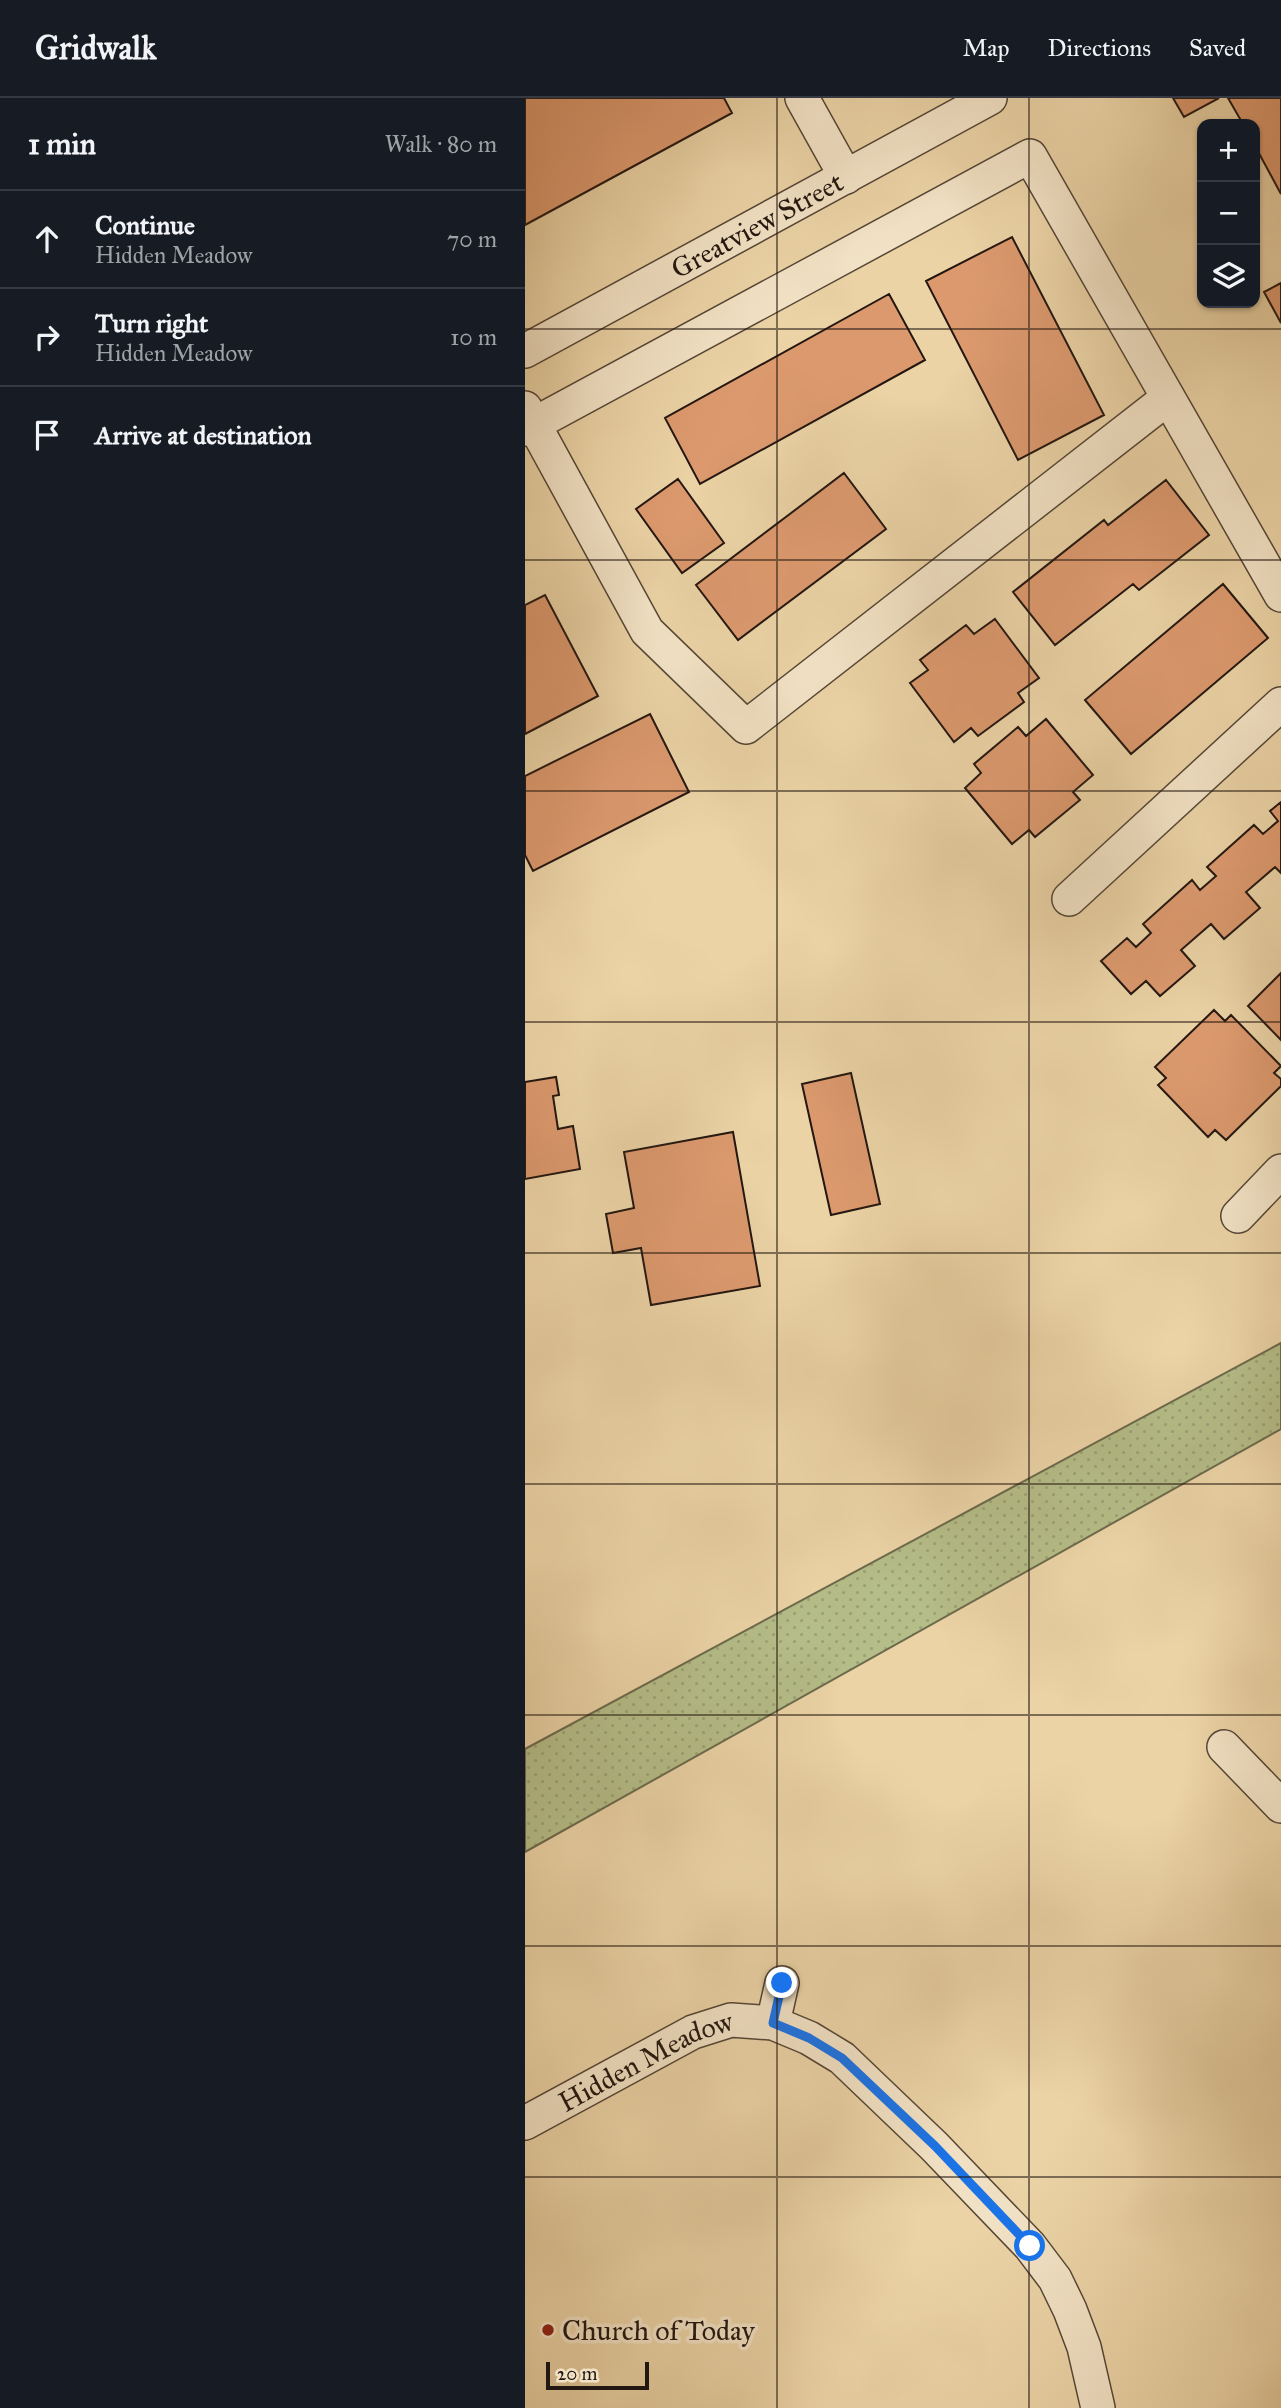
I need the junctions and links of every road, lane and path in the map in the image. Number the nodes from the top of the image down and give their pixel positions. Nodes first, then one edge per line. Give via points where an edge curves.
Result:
1 (801, 98) edge
2 (990, 98) edge
3 (846, 177) junction
4 (525, 351) edge
5 (1168, 398) junction
6 (528, 420) edge
7 (1281, 595) edge
8 (1281, 704) edge
9 (1069, 899) dead end
10 (1281, 1171) edge
11 (1238, 1216) dead end
12 (1224, 1747) dead end
13 (1281, 1806) edge
14 (782, 1983) dead end
15 (773, 2023) junction
16 (525, 2123) edge
17 (1098, 2408) edge

1 - 3 street
2 - 3 street, Greatview Street
3 - 4 street, Greatview Street
5 - 6 street via 1030,156
5 - 6 street via 746,727 646,631
5 - 7 street
8 - 9 street
10 - 11 street
12 - 13 street
14 - 15 street, Hidden Meadow
15 - 16 street, Hidden Meadow via 731,2020 693,2032
15 - 17 street, Hidden Meadow via 842,2058 935,2146 1030,2246 1055,2279 1070,2310

